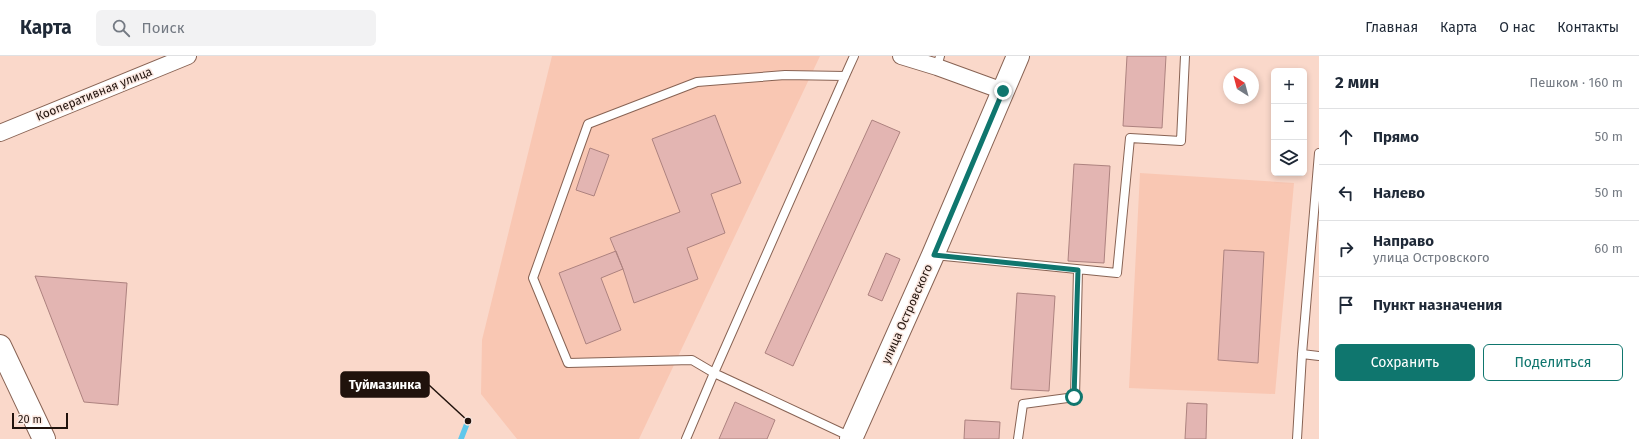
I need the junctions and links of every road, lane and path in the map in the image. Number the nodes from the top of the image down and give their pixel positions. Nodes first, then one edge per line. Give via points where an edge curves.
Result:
1 (854, 56) edge
2 (900, 56) edge
3 (1018, 56) edge
4 (1185, 56) edge
5 (177, 58) edge
6 (938, 61) edge
7 (846, 76) junction
8 (1003, 91) junction
9 (0, 133) edge
10 (1319, 153) edge
11 (934, 255) junction
12 (1078, 270) junction
13 (0, 346) edge
14 (1302, 354) junction
15 (1319, 356) edge
16 (714, 373) junction
17 (851, 438) edge
18 (44, 439) edge
19 (686, 439) edge
20 (1018, 439) edge
21 (1297, 439) edge

1 - 7 lane
2 - 6 street
3 - 8 main road, улица Островского
4 - 12 lane via 1181,141 1130,138 1117,273
5 - 9 street, Кооперативная улица
6 - 8 street
7 - 16 lane
7 - 16 lane via 785,75 697,82 588,124 533,278 568,363 692,360
8 - 11 main road, улица Островского
10 - 14 lane
11 - 12 lane
11 - 17 main road, улица Островского
12 - 20 lane via 1074,397 1023,404
13 - 18 main road
14 - 15 lane
14 - 21 lane
16 - 17 lane
16 - 19 lane

